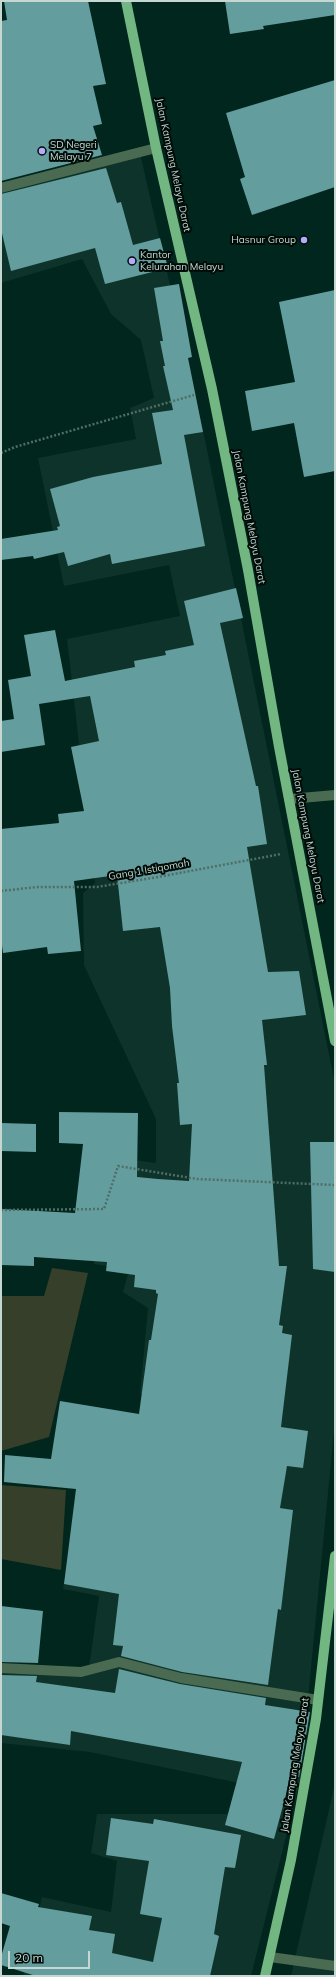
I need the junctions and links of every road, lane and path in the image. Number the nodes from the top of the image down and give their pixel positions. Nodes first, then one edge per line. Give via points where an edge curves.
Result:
1 (126, 1) edge
2 (156, 148) junction
3 (1, 188) edge
4 (212, 389) junction
5 (1, 454) edge
6 (335, 795) edge
7 (289, 799) junction
8 (299, 850) junction
9 (1, 891) edge
10 (335, 1041) edge
11 (335, 1185) edge
12 (1, 1210) edge
13 (335, 1556) edge
14 (334, 1573) edge
15 (1, 1668) edge
16 (318, 1700) junction
17 (270, 1957) junction
18 (335, 1966) edge
19 (265, 1976) edge

1 - 2 main road, Jalan Kampung Melayu Darat
2 - 3 street
2 - 4 main road, Jalan Kampung Melayu Darat
4 - 5 path via 15,447
4 - 7 main road, Jalan Kampung Melayu Darat
6 - 7 street
7 - 8 main road, Jalan Kampung Melayu Darat
8 - 9 path, Gang 1 Istiqomah via 97,887 37,887
8 - 10 main road, Jalan Kampung Melayu Darat
11 - 12 path via 197,1179 118,1166 104,1209
13 - 14 main road, Jalan Kampung Melayu Darat
14 - 16 main road, Jalan Kampung Melayu Darat
15 - 16 street via 81,1672 119,1662 181,1678
16 - 17 main road, Jalan Kampung Melayu Darat via 291,1860
17 - 18 street
17 - 19 main road, Jalan Kampung Melayu Darat

